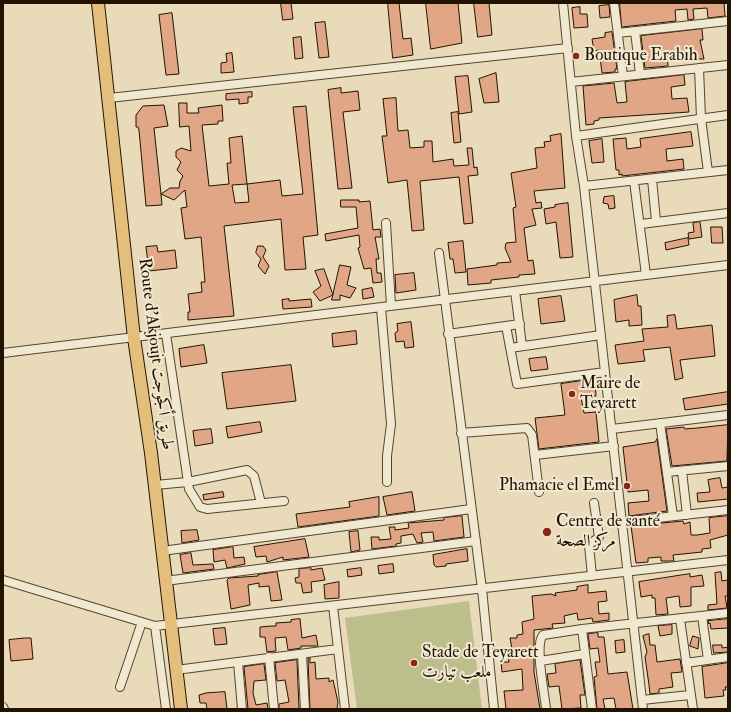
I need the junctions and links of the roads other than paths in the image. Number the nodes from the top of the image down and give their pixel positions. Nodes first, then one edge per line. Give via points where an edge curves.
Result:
1 (98, 3) edge
2 (563, 3) edge
3 (614, 3) edge
4 (728, 21) edge
5 (636, 31) junction
6 (618, 33) junction
7 (568, 48) junction
8 (728, 65) edge
9 (699, 68) junction
10 (640, 74) junction
11 (623, 76) junction
12 (571, 82) junction
13 (109, 98) junction
14 (728, 115) edge
15 (701, 118) junction
16 (576, 136) junction
17 (728, 170) edge
18 (708, 172) junction
19 (652, 179) junction
20 (634, 181) junction
21 (584, 186) junction
22 (728, 213) edge
23 (656, 221) junction
24 (386, 223) dead end
25 (641, 224) junction
26 (439, 253) dead end
27 (728, 265) edge
28 (646, 275) junction
29 (595, 282) junction
30 (516, 291) junction
31 (444, 300) junction
32 (391, 306) junction
33 (381, 308) junction
34 (520, 324) junction
35 (506, 326) junction
36 (166, 334) junction
37 (448, 334) junction
38 (601, 335) junction
39 (134, 338) junction
40 (522, 346) junction
41 (510, 348) junction
42 (3, 353) edge
43 (605, 372) junction
44 (728, 415) edge
45 (660, 423) junction
46 (612, 429) junction
47 (461, 433) junction
48 (614, 446) junction
49 (535, 455) junction
50 (728, 466) edge
51 (682, 471) junction
52 (667, 472) junction
53 (188, 482) junction
54 (387, 482) dead end
55 (155, 485) junction
56 (539, 492) dead end
57 (284, 500) dead end
58 (261, 503) junction
59 (594, 503) dead end
60 (471, 509) junction
61 (728, 510) edge
62 (687, 515) junction
63 (673, 516) junction
64 (622, 522) junction
65 (476, 542) junction
66 (162, 551) junction
67 (728, 560) edge
68 (628, 572) junction
69 (592, 576) junction
70 (3, 580) edge
71 (165, 580) junction
72 (482, 589) junction
73 (333, 606) junction
74 (728, 613) edge
75 (702, 616) junction
76 (680, 619) junction
77 (142, 622) junction
78 (634, 624) junction
79 (171, 625) junction
80 (155, 626) junction
81 (582, 629) junction
82 (338, 649) junction
83 (302, 654) junction
84 (585, 654) junction
85 (268, 657) junction
86 (728, 657) edge
87 (708, 660) junction
88 (540, 661) junction
89 (238, 662) junction
90 (686, 663) junction
91 (176, 670) junction
92 (120, 687) dead end
93 (690, 695) junction
94 (165, 699) junction
95 (642, 700) junction
96 (180, 703) edge
97 (166, 709) edge
98 (242, 709) edge
99 (274, 709) edge
100 (306, 709) edge
101 (345, 709) edge
102 (494, 709) edge
103 (546, 709) edge
104 (592, 709) edge
105 (643, 709) edge
106 (693, 709) edge

1 - 13 highway, Route d'Akjoujt طريق أكجوجت
2 - 7 street
3 - 6 street
4 - 5 street
5 - 6 street
5 - 10 street
6 - 11 street
7 - 12 street
7 - 13 street
8 - 9 street
9 - 10 street
9 - 15 street
10 - 11 street
11 - 12 street
12 - 16 street
13 - 39 highway, Route d'Akjoujt طريق أكجوجت
14 - 15 street
15 - 16 street
15 - 18 street
16 - 21 street
17 - 18 street
18 - 19 street
19 - 20 street
19 - 23 street
20 - 21 street
20 - 25 street
21 - 29 street
22 - 23 street
23 - 25 street
24 - 32 street
25 - 28 street
26 - 31 street
27 - 28 street
28 - 29 street
29 - 30 street
29 - 38 street
30 - 31 street
30 - 34 street
31 - 32 street
31 - 37 street
32 - 33 street
33 - 36 street
33 - 54 street via 391,424
34 - 35 street
34 - 40 street
35 - 37 street
35 - 41 street
36 - 39 street
36 - 53 street
37 - 47 street
38 - 40 street
38 - 43 street
39 - 42 street
39 - 55 highway, Route d'Akjoujt طريق أكجوجت
40 - 41 street
41 - 43 street via 516,382 519,385
43 - 46 street
44 - 45 street
45 - 46 street
45 - 52 street
46 - 48 street
47 - 49 street via 527,428 532,435
47 - 60 street
48 - 49 street
48 - 64 street
49 - 56 street
50 - 51 street
51 - 52 street
51 - 62 street
52 - 63 street
53 - 55 street
53 - 58 street via 195,499 203,509
53 - 58 street via 247,470 254,476
55 - 66 highway, Route d'Akjoujt طريق أكجوجت
57 - 58 street
59 - 69 street via 599,533 597,539 589,545
60 - 65 street
60 - 66 street
61 - 62 street
62 - 63 street
63 - 64 street
64 - 68 street
65 - 71 street
65 - 72 street
66 - 71 highway, Route d'Akjoujt طريق أكجوجت
67 - 68 street
68 - 69 street
68 - 78 street
69 - 72 street
70 - 77 street
71 - 79 highway, Route d'Akjoujt طريق أكجوجت
72 - 73 street
72 - 102 street
73 - 79 street
73 - 82 street
74 - 75 street
75 - 76 street
75 - 87 street
76 - 78 street
76 - 90 street
77 - 80 street
77 - 92 street
78 - 81 street
78 - 95 street
79 - 80 street
79 - 91 highway, Route d'Akjoujt طريق أكجوجت
80 - 94 street
81 - 84 street
81 - 88 street via 543,635 540,640
82 - 83 street
82 - 101 street
83 - 85 street
83 - 100 street
84 - 88 street
84 - 104 street
85 - 89 street
85 - 99 street
86 - 87 street
87 - 90 street
88 - 103 street
89 - 91 street
89 - 98 street
90 - 93 street
91 - 96 highway, Route d'Akjoujt طريق أكجوجت
93 - 95 street
93 - 106 street
94 - 96 street
94 - 97 street
95 - 105 street

